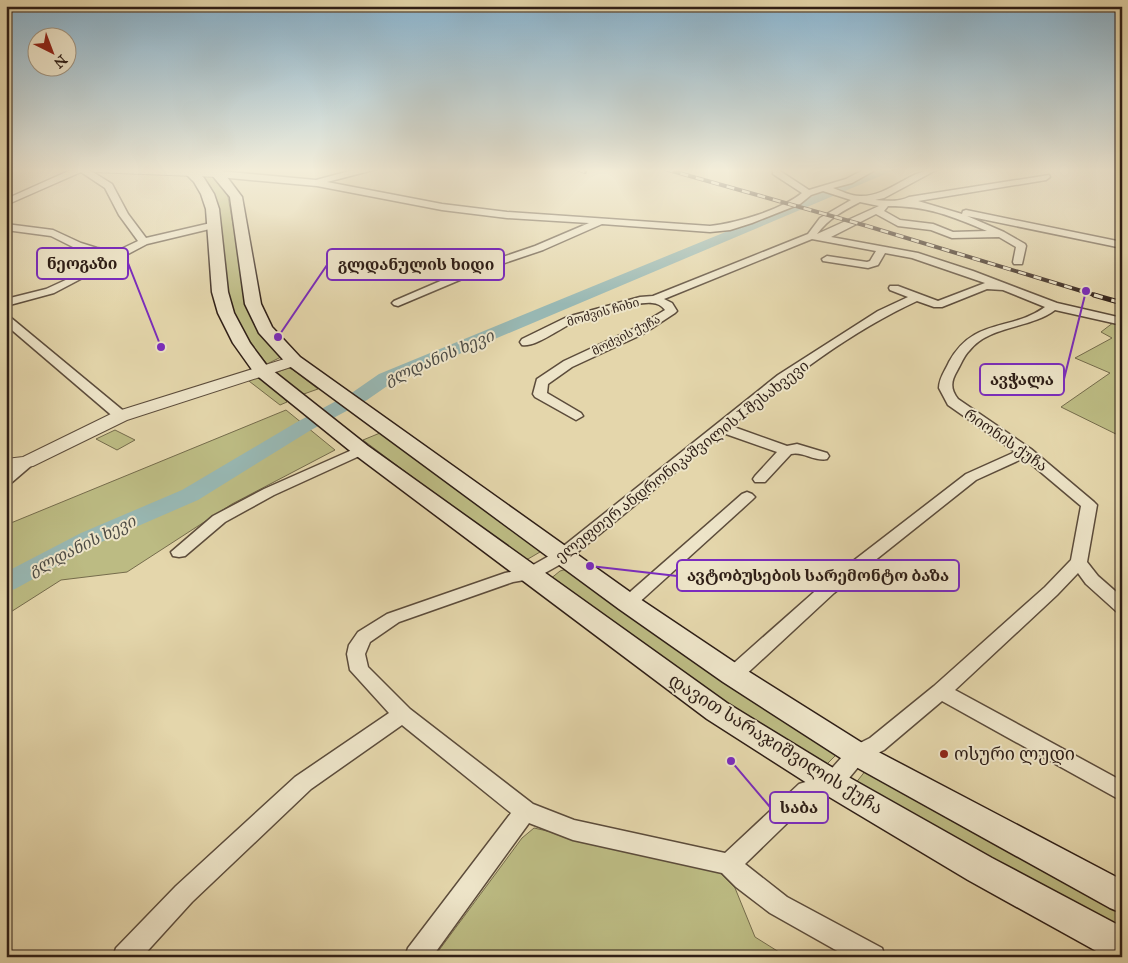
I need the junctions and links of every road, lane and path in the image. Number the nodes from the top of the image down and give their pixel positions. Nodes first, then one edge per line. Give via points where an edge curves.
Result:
1 (123, 214) edge
2 (213, 214) edge
3 (239, 214) edge
4 (498, 214) edge
5 (765, 214) edge
6 (831, 214) edge
7 (867, 214) edge
8 (883, 214) edge
9 (952, 214) edge
10 (979, 214) edge
11 (598, 222) junction
12 (215, 225) junction
13 (6, 227) edge
14 (1001, 234) junction
15 (816, 237) junction
16 (144, 242) junction
17 (1122, 245) edge
18 (882, 249) junction
19 (118, 254) junction
20 (828, 259) dead end
21 (1018, 262) dead end
22 (1006, 287) junction
23 (894, 288) dead end
24 (50, 291) junction
25 (918, 297) junction
26 (655, 299) junction
27 (6, 303) edge
28 (398, 303) dead end
29 (1053, 306) junction
30 (6, 313) edge
31 (6, 319) edge
32 (1122, 322) edge
33 (526, 342) dead end
34 (294, 360) junction
35 (261, 370) junction
36 (121, 416) junction
37 (576, 416) dead end
38 (720, 427) junction
39 (357, 446) junction
40 (786, 452) junction
41 (1026, 452) junction
42 (822, 456) dead end
43 (27, 462) junction
44 (6, 465) edge
45 (760, 479) dead end
46 (6, 480) edge
47 (747, 497) dead end
48 (179, 552) dead end
49 (562, 556) junction
50 (1079, 562) junction
51 (530, 574) junction
52 (628, 603) junction
53 (1122, 607) edge
54 (733, 675) junction
55 (941, 691) junction
56 (403, 714) junction
57 (857, 754) junction
58 (832, 782) junction
59 (1122, 792) edge
60 (524, 810) junction
61 (729, 864) junction
62 (1122, 897) edge
63 (1122, 946) edge
64 (125, 957) edge
65 (417, 957) edge
66 (873, 957) edge

1 - 16 street
2 - 12 main road
3 - 34 main road via 253,304 265,329
4 - 11 street
5 - 11 street via 730,227 710,229
6 - 15 street via 823,220
7 - 15 street, მოძვის ქუჩა
8 - 14 street via 898,222 933,227 952,235
9 - 14 street
10 - 17 street
11 - 28 street
12 - 16 street
12 - 35 main road via 220,292 229,320
13 - 19 street via 53,233 77,245
14 - 21 street via 1021,246
15 - 18 street
15 - 26 street, მოძვის ქუჩა
16 - 19 street
18 - 20 street via 874,263 868,265
18 - 22 street via 914,255
19 - 24 street
22 - 25 street via 986,286 938,305
22 - 29 street
23 - 25 street
24 - 27 street
24 - 30 street
25 - 38 street, ელეფთერ ანდრონიკაშვილის I შესახვევი via 882,313 791,373
26 - 33 street, მოძვის ჩიხი via 640,300 571,319
26 - 37 street, მოძვის ქუჩა via 668,305 671,311 639,331 568,364 542,382 540,394
29 - 32 street
29 - 41 street, რიონის ქუჩა via 1038,317 984,334 966,346 945,382 945,392 954,402
31 - 36 street
34 - 35 street
34 - 49 main road
35 - 36 street
35 - 39 main road, დავით სარაჯიშვილის ქუჩა
36 - 43 street
38 - 40 street
38 - 49 street, ელეფთერ ანდრონიკაშვილის I შესახვევი
39 - 48 street via 219,519
39 - 51 main road, დავით სარაჯიშვილის ქუჩა
40 - 42 street via 797,448
40 - 45 street
41 - 50 street, რიონის ქუჩა via 1089,504
41 - 54 street via 971,477 828,589
43 - 44 street
43 - 46 street
47 - 52 street
49 - 51 street, ელეფთერ ანდრონიკაშვილის I შესახვევი
49 - 52 main road
50 - 53 street via 1092,580
50 - 55 street
51 - 56 street, ელეფთერ ანდრონიკაშვილის I შესახვევი via 511,577 393,618 364,637 356,654 358,670
51 - 58 main road, დავით სარაჯიშვილის ქუჩა via 698,698
52 - 54 main road
54 - 57 main road
55 - 57 street via 877,744
55 - 59 street
56 - 60 street, ელეფთერ ანდრონიკაშვილის I შესახვევი
56 - 64 street via 304,783 184,894
57 - 58 street
57 - 62 main road
58 - 61 street via 807,790
58 - 63 main road, დავით სარაჯიშვილის ქუჩა via 980,869
60 - 61 street, ელეფთერ ანდრონიკაშვილის I შესახვევი via 573,830
60 - 65 street
61 - 66 street via 746,882 798,916

